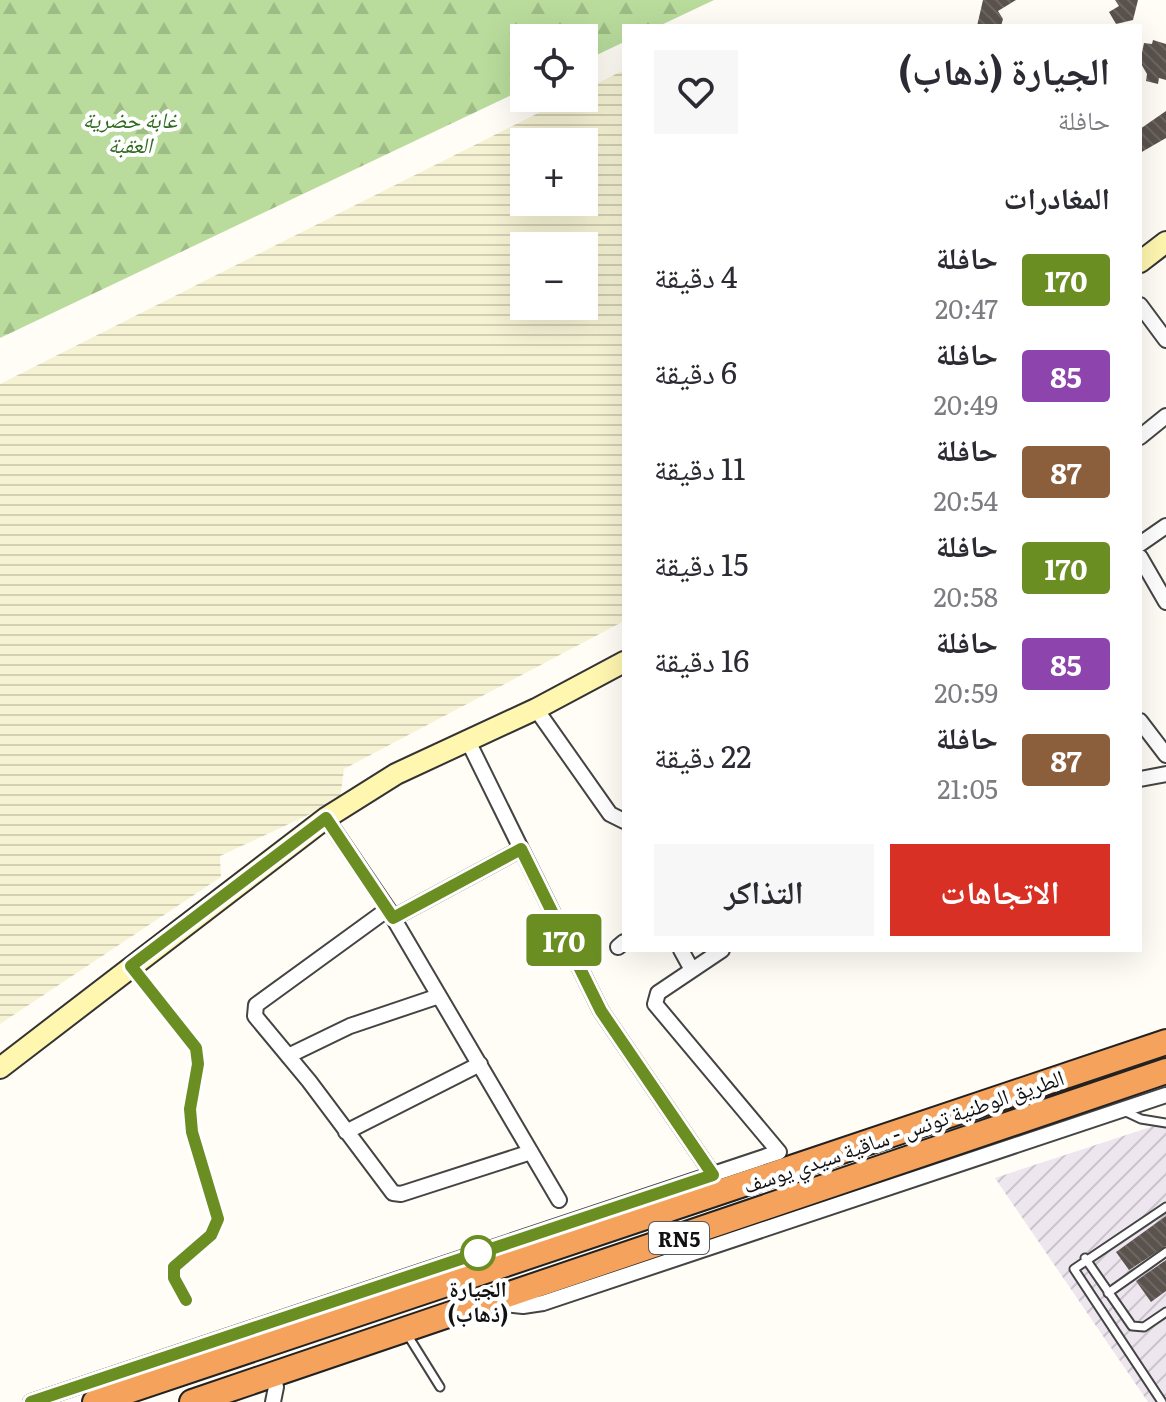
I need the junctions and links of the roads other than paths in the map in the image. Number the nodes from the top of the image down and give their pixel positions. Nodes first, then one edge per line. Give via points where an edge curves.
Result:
1 (1166, 242) edge
2 (1142, 260) edge
3 (1142, 308) edge
4 (1166, 340) edge
5 (1166, 416) edge
6 (1142, 435) edge
7 (1166, 526) edge
8 (1142, 543) edge
9 (1142, 560) edge
10 (1166, 602) edge
11 (622, 665) edge
12 (536, 709) junction
13 (1142, 724) edge
14 (467, 739) junction
15 (1166, 755) edge
16 (1166, 774) edge
17 (1142, 779) edge
18 (326, 818) junction
19 (622, 820) edge
20 (521, 849) junction
21 (391, 913) junction
22 (682, 952) edge
23 (719, 952) edge
24 (131, 966) junction
25 (692, 970) junction
26 (439, 996) junction
27 (1166, 1042) edge
28 (288, 1056) junction
29 (480, 1064) junction
30 (0, 1068) edge
31 (1166, 1071) edge
32 (1166, 1095) edge
33 (1122, 1110) junction
34 (1166, 1123) edge
35 (346, 1132) junction
36 (531, 1152) junction
37 (713, 1175) junction
38 (559, 1200) dead end
39 (1166, 1207) edge
40 (1166, 1252) edge
41 (1085, 1258) junction
42 (1108, 1293) junction
43 (186, 1300) dead end
44 (492, 1302) junction
45 (1166, 1312) edge
46 (406, 1331) junction
47 (273, 1374) junction
48 (440, 1387) dead end
49 (199, 1400) edge
50 (31, 1402) edge
51 (95, 1402) edge
52 (273, 1402) edge
53 (1162, 1402) edge

1 - 2 street
3 - 4 street
5 - 6 street
7 - 8 street
9 - 10 street
11 - 12 street
12 - 14 street
12 - 19 street via 610,814
13 - 15 street
14 - 18 street via 396,774
14 - 20 street
16 - 17 street
18 - 21 street
18 - 24 street
20 - 21 street
20 - 37 street via 601,1011
21 - 26 street
21 - 28 street via 256,1005 255,1016
22 - 25 street
23 - 25 street
24 - 30 street
24 - 43 lane via 192,1041 198,1056 192,1132 218,1219 211,1235 174,1267
25 - 37 street via 658,993 657,1009 779,1152
26 - 28 street via 350,1026
26 - 29 street
27 - 51 highway, الطريق الوطنية تونس - ساقية سيدي يوسف / RN5
28 - 35 street
29 - 35 street
29 - 36 street
31 - 44 highway, الطريق الوطنية تونس - ساقية سيدي يوسف / RN5
32 - 33 street
33 - 34 lane
33 - 44 street via 543,1303
35 - 36 street via 393,1193 401,1194
36 - 38 street
37 - 50 street
39 - 41 lane
40 - 42 lane
41 - 42 lane
41 - 53 lane via 1074,1272
42 - 45 lane via 1132,1326 1144,1327
44 - 46 highway, الطريق الوطنية تونس - ساقية سيدي يوسف / RN5
46 - 47 highway, الطريق الوطنية تونس - ساقية سيدي يوسف / RN5
46 - 48 lane
47 - 49 highway, الطريق الوطنية تونس - ساقية سيدي يوسف / RN5
47 - 52 street

